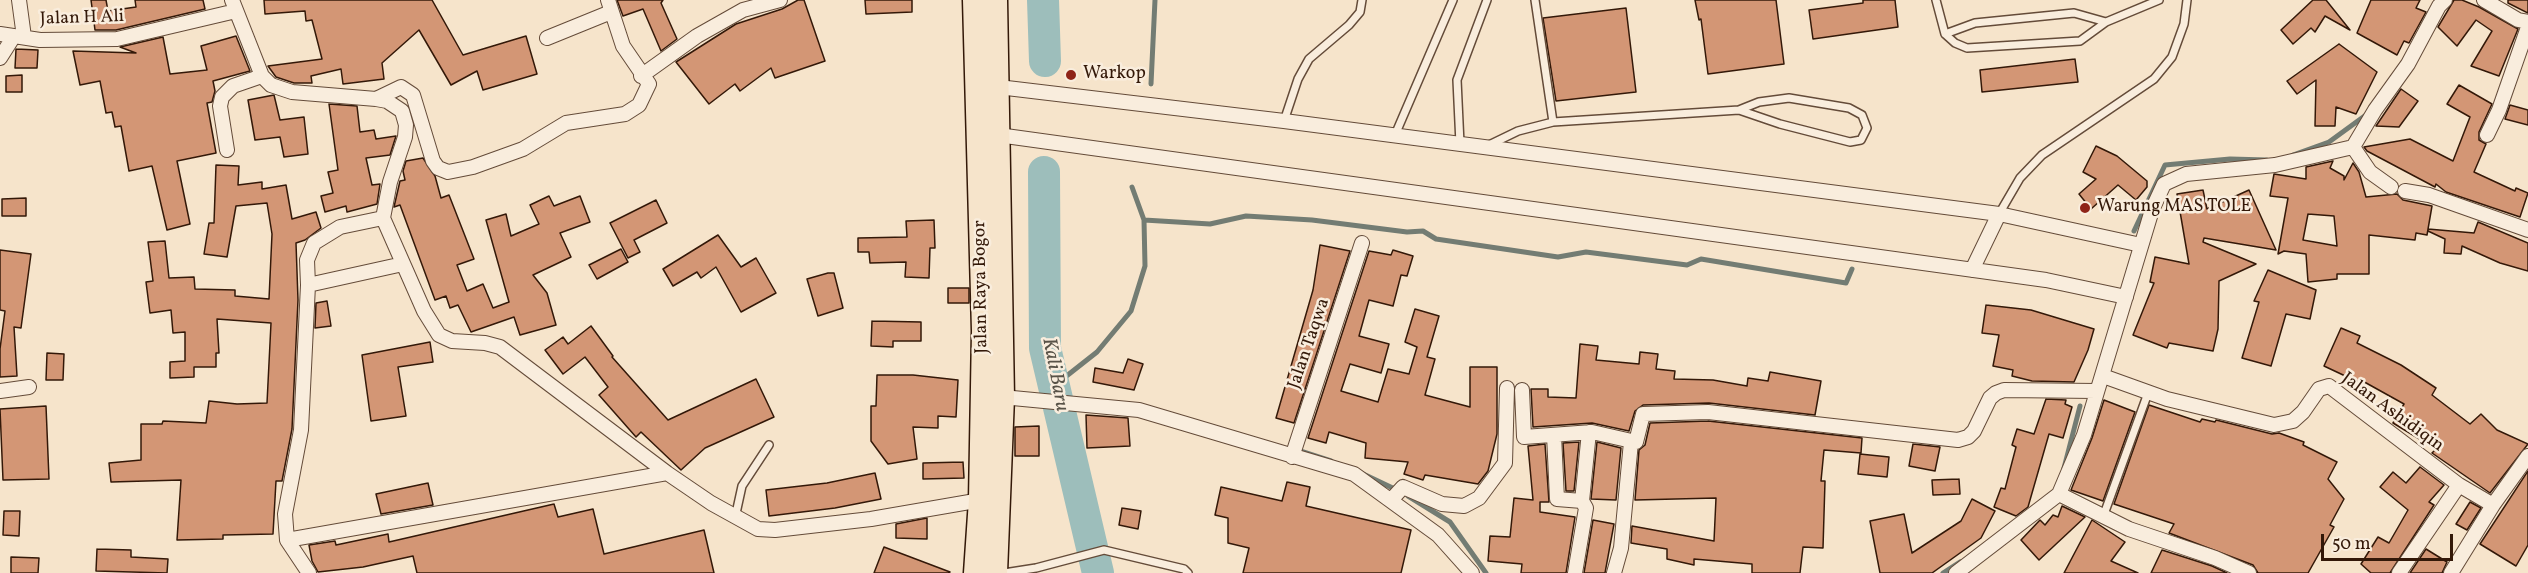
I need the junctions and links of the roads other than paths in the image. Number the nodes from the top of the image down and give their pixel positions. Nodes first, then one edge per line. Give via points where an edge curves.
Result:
1 (19, 0) edge
2 (780, 0) edge
3 (975, 0) edge
4 (995, 0) edge
5 (1362, 0) edge
6 (1453, 0) edge
7 (1487, 0) edge
8 (1535, 0) edge
9 (1936, 0) edge
10 (2159, 0) edge
11 (2187, 0) edge
12 (2445, 0) edge
13 (2484, 0) edge
14 (234, 5) edge
15 (610, 6) edge
16 (2106, 22) junction
17 (2528, 22) edge
18 (2528, 27) edge
19 (0, 34) edge
20 (1945, 34) junction
21 (19, 37) junction
22 (547, 38) dead end
23 (0, 58) edge
24 (262, 76) junction
25 (645, 80) junction
26 (987, 86) junction
27 (376, 99) junction
28 (1740, 110) junction
29 (1284, 120) junction
30 (1553, 122) junction
31 (988, 134) junction
32 (1395, 135) junction
33 (2487, 135) dead end
34 (1460, 144) junction
35 (1485, 147) junction
36 (2353, 147) junction
37 (227, 150) dead end
38 (1999, 214) junction
39 (383, 218) junction
40 (2528, 230) edge
41 (1362, 243) dead end
42 (2141, 245) junction
43 (403, 264) junction
44 (1972, 270) junction
45 (308, 285) junction
46 (2126, 297) junction
47 (2103, 376) junction
48 (29, 387) dead end
49 (1507, 387) dead end
50 (1522, 390) dead end
51 (0, 391) edge
52 (2096, 391) junction
53 (2148, 393) junction
54 (1002, 397) junction
55 (1589, 432) junction
56 (1554, 435) junction
57 (1631, 442) junction
58 (769, 445) dead end
59 (1294, 449) junction
60 (2528, 456) edge
61 (668, 473) junction
62 (2459, 485) junction
63 (1395, 494) junction
64 (2059, 494) junction
65 (981, 500) junction
66 (1582, 501) junction
67 (2493, 505) junction
68 (2103, 517) junction
69 (735, 518) junction
70 (287, 540) junction
71 (298, 567) edge
72 (309, 573) edge
73 (976, 573) edge
74 (995, 573) edge
75 (1004, 573) edge
76 (1188, 573) edge
77 (1472, 573) edge
78 (1575, 573) edge
79 (1614, 573) edge
80 (1956, 573) edge
81 (2249, 573) edge
82 (2399, 573) edge
83 (2451, 573) edge

1 - 21 street
2 - 25 street via 743,10 697,36
3 - 26 highway, Jalan Raya Bogor
4 - 26 highway, Jalan Raya Bogor
5 - 29 lane via 1360,12 1349,25 1309,58
6 - 32 lane
7 - 34 lane via 1457,80
8 - 30 lane
9 - 20 lane
10 - 16 lane
11 - 38 lane via 2184,24 2172,57 2154,79 2042,154 2020,178
12 - 36 street
13 - 17 street
14 - 21 street, Jalan H Ali via 117,39
14 - 24 street
15 - 22 street
15 - 25 street via 623,46
16 - 20 lane via 2074,13 1975,22
16 - 20 lane via 2080,41 1967,48
18 - 33 street
19 - 21 street, Jalan H Ali
21 - 23 street
24 - 27 street via 276,88
24 - 37 street via 228,89 222,97
25 - 27 street via 639,105 625,114 566,123 523,149 448,172 433,161 413,95 398,87
26 - 29 street
26 - 31 highway, Jalan Raya Bogor
27 - 39 street via 402,111 406,125
28 - 28 lane via 1759,102 1789,98 1849,108 1862,115 1867,128 1861,140 1850,142
28 - 30 lane
29 - 32 street
30 - 35 lane via 1518,131
31 - 44 street
31 - 54 highway, Jalan Raya Bogor
31 - 65 highway, Jalan Raya Bogor
32 - 34 street
34 - 35 street
35 - 38 street
36 - 40 street via 2370,172 2398,189 2429,195
36 - 42 street via 2275,165 2186,174 2164,184
38 - 42 street
38 - 44 street
39 - 43 street
39 - 45 street via 340,227 315,243 307,260
41 - 59 street, Jalan Taqwa
42 - 46 street
43 - 45 street
43 - 61 street via 439,335 452,341 500,347
44 - 46 street
45 - 70 street via 301,430 285,514
46 - 47 street
47 - 52 street
47 - 53 street, Jalan Ashidiqin
48 - 51 street
49 - 63 street via 1505,463 1479,498 1471,504 1456,506 1442,504 1406,487
50 - 56 street via 1523,435
52 - 57 street via 2004,390 1990,398 1974,431 1958,440 1707,412 1643,414 1638,442
52 - 64 street via 2084,435
53 - 62 street, Jalan Ashidiqin via 2283,425 2303,412 2319,389 2329,386
53 - 68 lane
54 - 59 street via 1139,410
54 - 74 highway, Jalan Raya Bogor
55 - 56 street
55 - 57 street
55 - 66 street
56 - 66 street via 1557,499
57 - 79 street via 1621,548
58 - 69 lane via 742,486
59 - 63 street
60 - 67 street
61 - 69 street
61 - 70 street
62 - 67 street, Jalan Ashidiqin
62 - 82 street
63 - 77 street
64 - 68 street
64 - 80 street
65 - 69 street via 775,530 758,529
65 - 73 highway, Jalan Raya Bogor
66 - 78 street via 1586,508
67 - 83 street
68 - 81 street
70 - 71 street
71 - 72 street
75 - 76 lane via 1101,550

